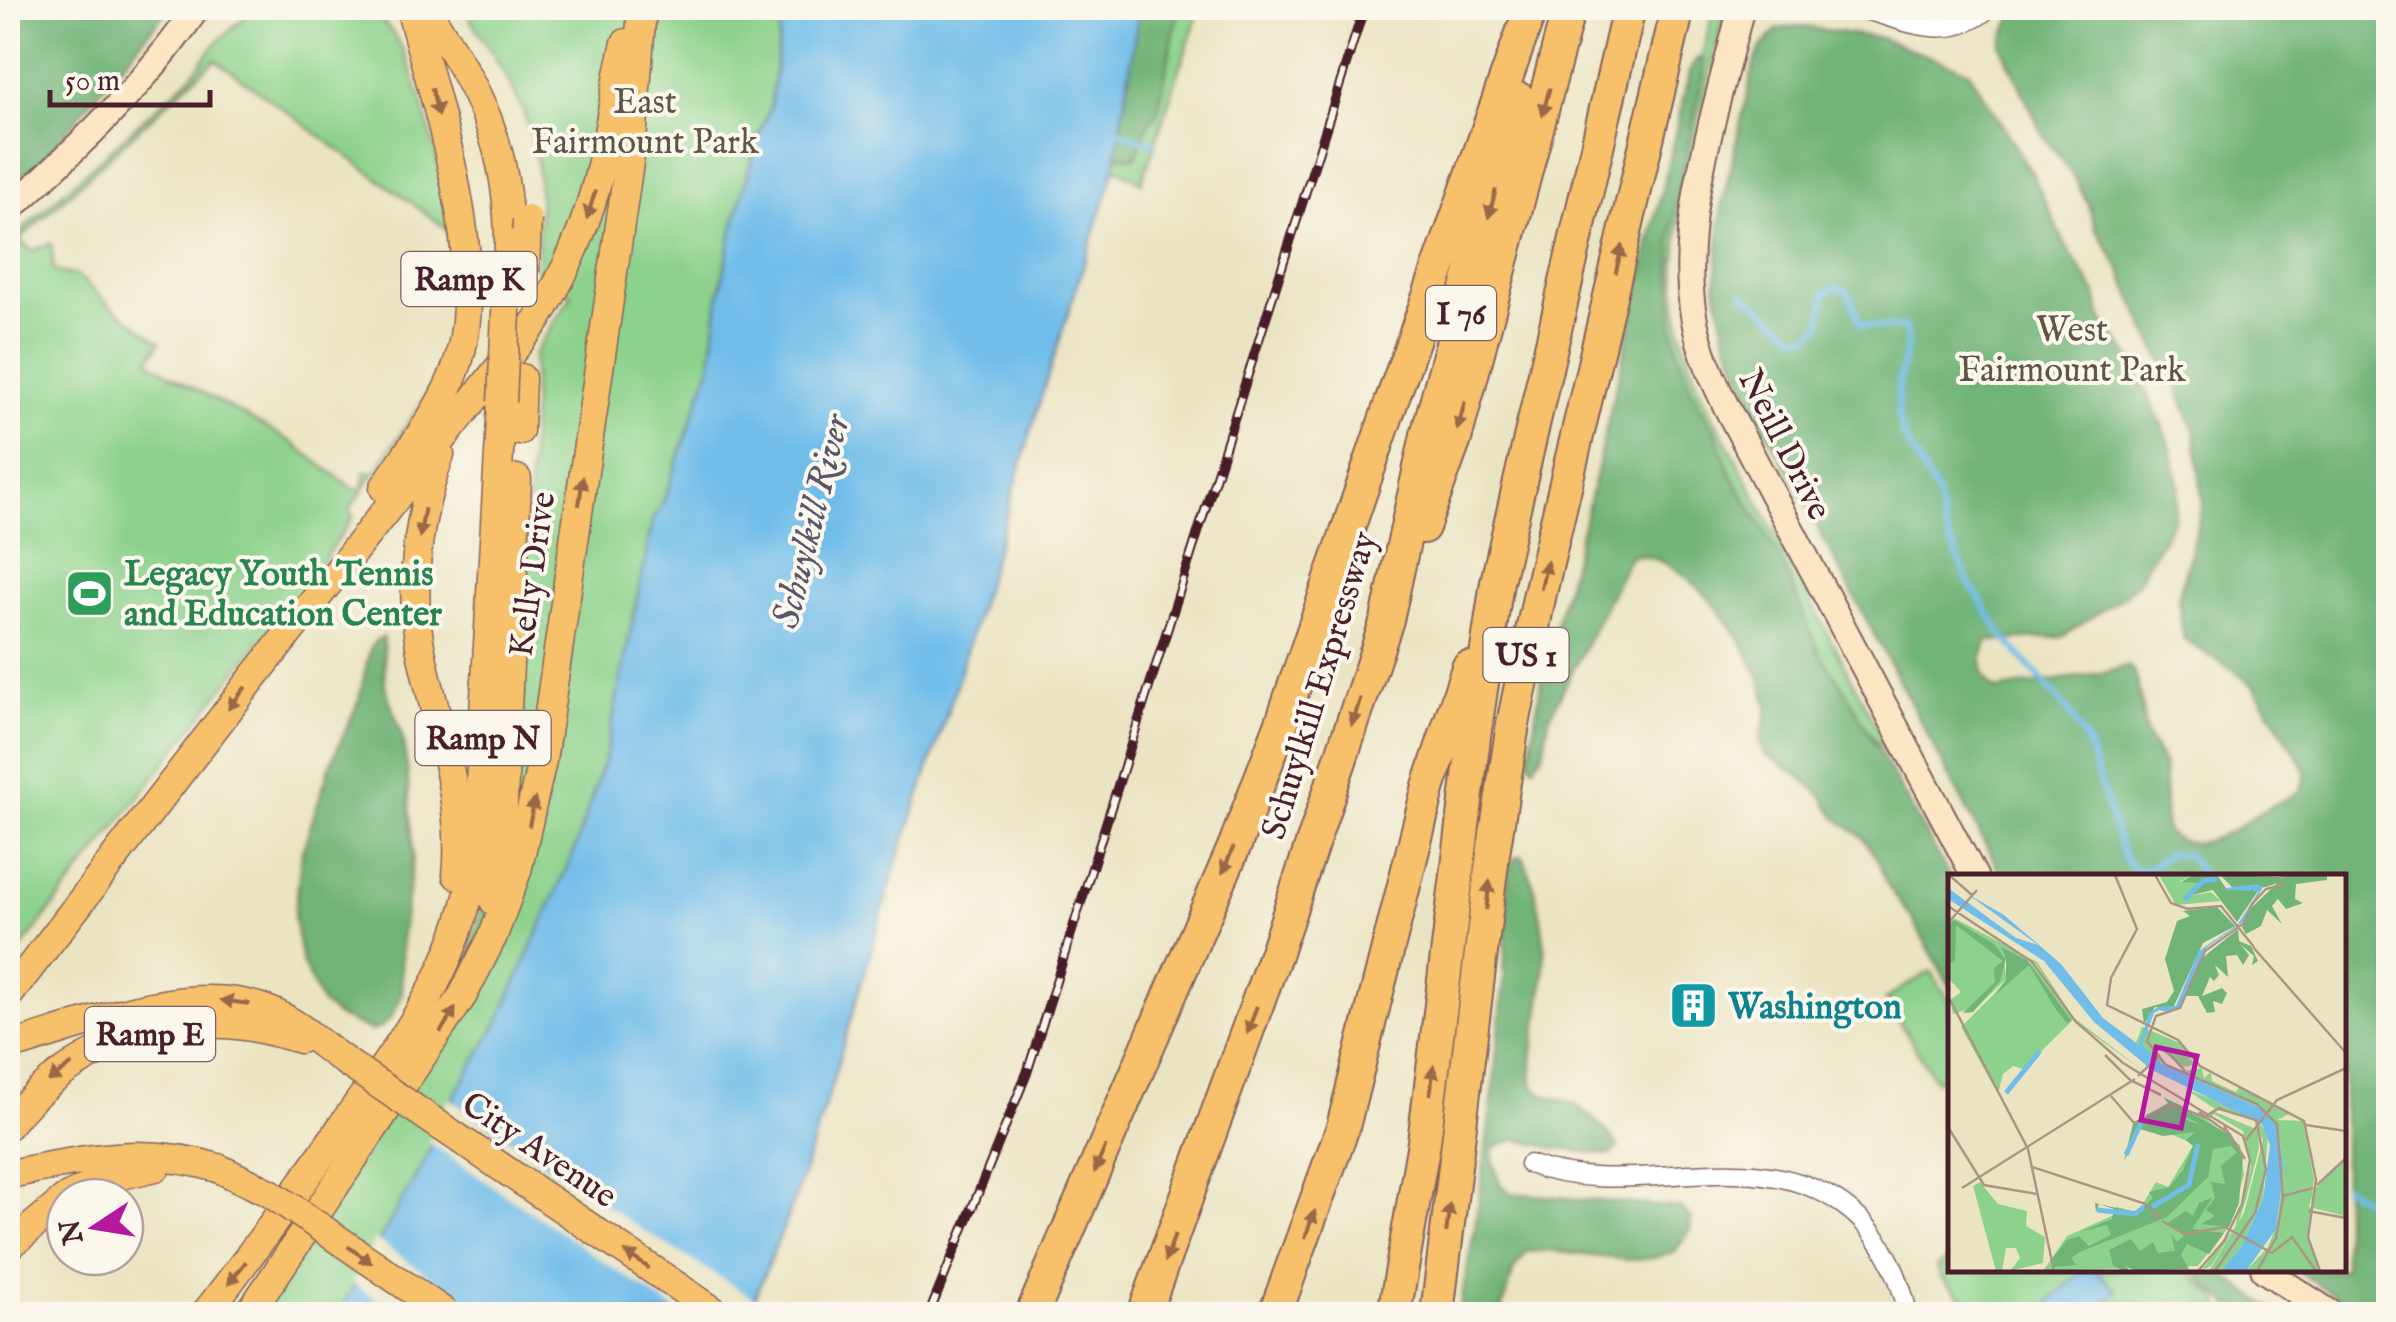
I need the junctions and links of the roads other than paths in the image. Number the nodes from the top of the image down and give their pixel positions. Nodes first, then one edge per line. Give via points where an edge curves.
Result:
1 (197, 8) edge
2 (410, 8) edge
3 (426, 8) edge
4 (448, 8) edge
5 (639, 8) edge
6 (1531, 8) edge
7 (1542, 8) edge
8 (1570, 8) edge
9 (1629, 8) edge
10 (1678, 8) edge
11 (1742, 8) edge
12 (1858, 8) edge
13 (1988, 8) edge
14 (8, 211) edge
15 (450, 430) junction
16 (1497, 582) junction
17 (1386, 620) junction
18 (298, 622) junction
19 (1973, 874) edge
20 (477, 970) junction
21 (8, 996) edge
22 (418, 1016) junction
23 (8, 1047) edge
24 (332, 1052) junction
25 (8, 1125) edge
26 (1529, 1164) dead end
27 (218, 1168) junction
28 (10, 1174) edge
29 (112, 1177) edge
30 (45, 1214) edge
31 (37, 1220) junction
32 (8, 1247) edge
33 (8, 1266) edge
34 (2267, 1272) edge
35 (205, 1314) edge
36 (249, 1314) edge
37 (447, 1314) edge
38 (718, 1314) edge
39 (1032, 1314) edge
40 (1144, 1314) edge
41 (1275, 1314) edge
42 (1394, 1314) edge
43 (1436, 1314) edge
44 (1908, 1314) edge
45 (2332, 1314) edge

1 - 14 main road via 114,112
2 -> 18 main road, Ramp K via 461,222 470,284 465,339 445,394
3 - 22 main road, Ramp N, bridge via 491,124 506,185 509,244 472,882 458,938
4 - 20 main road, bridge via 509,118 527,220 501,850
5 -> 15 main road, Kelly Drive via 574,254 537,320
20 -> 5 main road, Kelly Drive via 504,912 536,799 632,142
6 -> 39 highway via 1282,726
7 -> 17 highway, Schuylkill Expressway / I 76 via 1427,435
8 -> 17 highway via 1455,438
9 - 16 highway
43 -> 10 highway, US 1 via 1513,724
11 - 19 main road, Neill Drive via 1692,228 1691,296 1700,342 1729,412
12 - 13 street via 1946,30
15 - 18 main road, Kelly Drive
15 -> 22 main road via 424,512 415,594 420,645 454,789 457,868 448,922
41 -> 16 highway via 1343,1127 1428,786
42 -> 16 highway via 1424,1142
17 -> 40 highway, Schuylkill Expressway / I 76 via 1258,1004
18 -> 21 main road, Kelly Drive
36 -> 20 main road, Kelly Drive
22 -> 35 main road, Ramp N
24 -> 23 main road, City Avenue via 273,1012 196,1000
24 -> 25 main road, Ramp E via 246,1026 181,1026 96,1052 64,1070
38 -> 24 main road, City Avenue, bridge
26 - 44 street via 1601,1180 1747,1173 1804,1184 1867,1226 1894,1268
27 - 28 main road via 136,1154
27 - 29 main road via 164,1166
27 -> 37 main road, bridge via 270,1192
30 - 31 main road
31 - 32 main road
31 - 33 main road
34 - 45 main road

